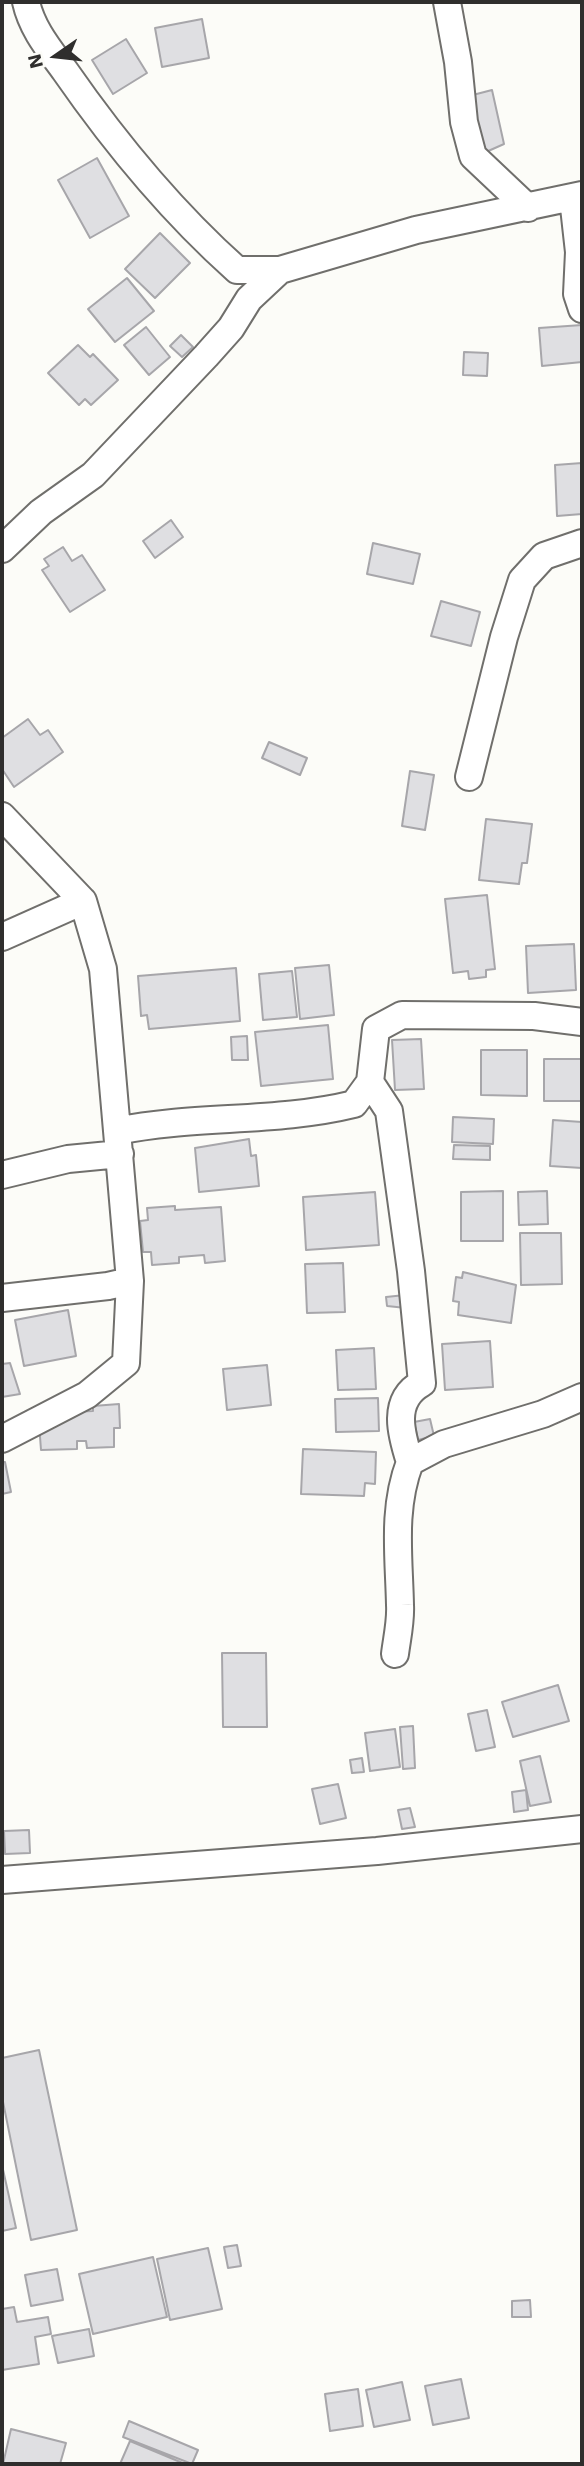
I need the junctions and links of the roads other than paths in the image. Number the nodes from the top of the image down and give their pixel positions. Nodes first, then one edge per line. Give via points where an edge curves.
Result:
1 (26, 2) edge
2 (447, 2) edge
3 (578, 196) edge
4 (528, 208) junction
5 (280, 270) junction
6 (582, 309) edge
7 (582, 543) edge
8 (2, 549) edge
9 (469, 777) dead end
10 (2, 816) edge
11 (83, 901) junction
12 (2, 937) edge
13 (582, 1022) edge
14 (370, 1082) junction
15 (119, 1142) junction
16 (2, 1175) edge
17 (130, 1281) junction
18 (2, 1298) edge
19 (582, 1397) edge
20 (2, 1439) edge
21 (410, 1462) junction
22 (395, 1654) dead end
23 (582, 1829) edge
24 (2, 1880) edge

1 - 5 street via 31,22 102,125 202,239 237,270
2 - 4 street via 473,156
3 - 4 street
3 - 6 street via 577,294
4 - 5 street via 416,230
5 - 8 street via 249,299 232,328 93,475 41,512
7 - 9 street via 544,556 522,580
10 - 11 street
11 - 12 street
11 - 15 street via 103,969
13 - 14 street via 534,1016 402,1015 376,1029
14 - 15 street via 354,1104 324,1112 163,1122
14 - 21 street via 389,1111 411,1271 422,1383 403,1403 400,1431
15 - 16 street
15 - 17 street
17 - 18 street
17 - 20 street via 126,1363 87,1395
19 - 21 street via 543,1414 444,1444
21 - 22 street via 399,1497 396,1554 401,1608
23 - 24 street via 377,1851

